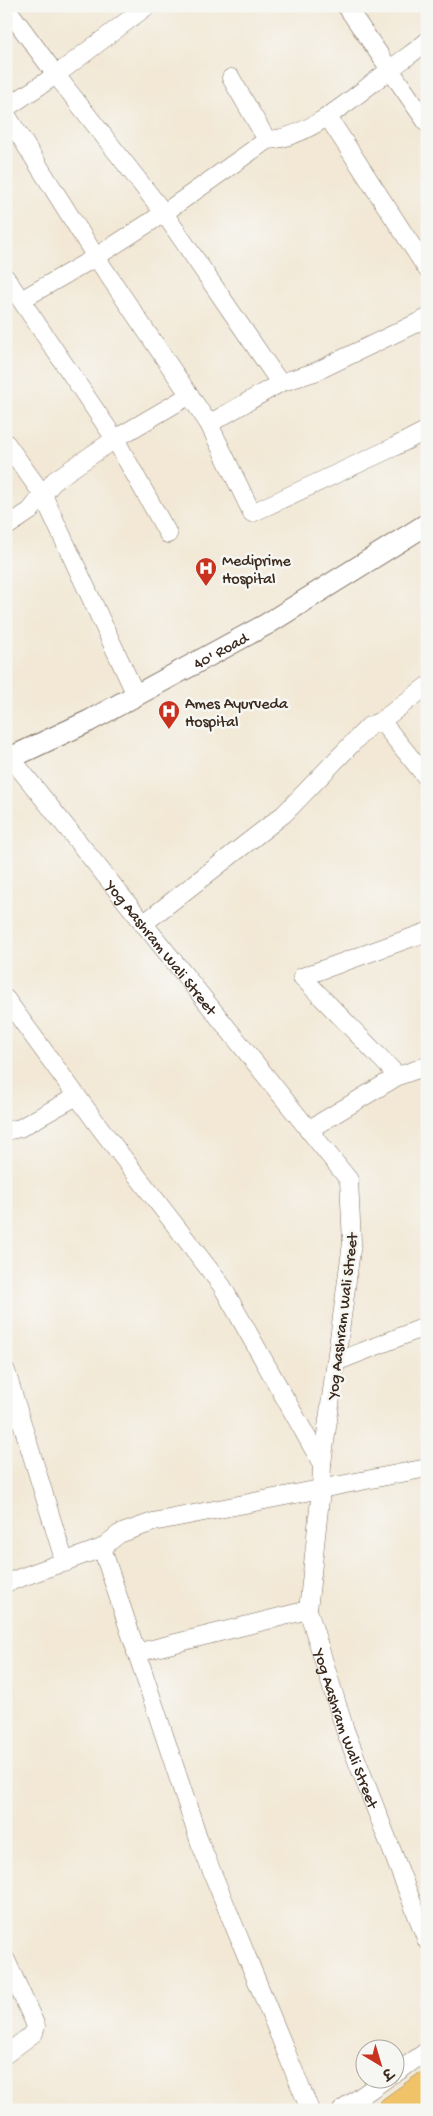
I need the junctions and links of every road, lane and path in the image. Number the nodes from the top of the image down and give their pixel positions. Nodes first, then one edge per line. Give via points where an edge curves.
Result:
1 (147, 6) edge
2 (346, 6) edge
3 (7, 7) edge
4 (427, 41) edge
5 (389, 70) junction
6 (56, 75) junction
7 (231, 78) dead end
8 (6, 108) edge
9 (6, 114) edge
10 (328, 117) junction
11 (427, 124) edge
12 (267, 140) junction
13 (164, 213) junction
14 (96, 257) junction
15 (427, 269) edge
16 (6, 278) edge
17 (21, 300) junction
18 (427, 318) edge
19 (280, 384) junction
20 (190, 395) junction
21 (209, 424) junction
22 (427, 430) edge
23 (115, 439) junction
24 (6, 443) edge
25 (43, 495) junction
26 (426, 526) edge
27 (6, 527) edge
28 (168, 534) dead end
29 (427, 686) edge
30 (136, 695) junction
31 (381, 721) junction
32 (9, 759) edge
33 (427, 778) edge
34 (144, 924) junction
35 (427, 932) edge
36 (6, 999) edge
37 (427, 1066) edge
38 (398, 1076) junction
39 (77, 1096) junction
40 (308, 1130) junction
41 (6, 1131) edge
42 (427, 1326) edge
43 (336, 1362) junction
44 (6, 1371) edge
45 (322, 1464) junction
46 (427, 1468) edge
47 (321, 1490) junction
48 (102, 1548) junction
49 (65, 1563) junction
50 (6, 1582) edge
51 (308, 1610) junction
52 (136, 1653) junction
53 (422, 1910) edge
54 (427, 1941) edge
55 (6, 1960) edge
56 (427, 2051) edge
57 (6, 2054) edge
58 (406, 2066) edge
59 (427, 2085) edge
60 (373, 2088) edge
61 (310, 2110) edge
62 (342, 2110) edge
63 (392, 2110) edge

1 - 6 street
2 - 5 street
3 - 6 street
4 - 5 street via 413,55
5 - 10 street
5 - 11 street
6 - 8 street
6 - 13 street
7 - 12 street
9 - 14 street
10 - 12 street via 280,140
10 - 15 street
12 - 13 street
13 - 14 street
13 - 19 street
14 - 17 street
14 - 20 street
16 - 17 street
17 - 23 street
18 - 19 street via 315,372
19 - 21 street
20 - 21 street
20 - 23 street
21 - 22 street via 252,513
23 - 25 street via 55,480
23 - 28 street
24 - 25 street
25 - 27 street via 30,511
25 - 30 street
26 - 30 street, 40' Road via 267,624
29 - 31 street
30 - 32 street, 40' Road
31 - 33 street
31 - 34 street via 369,726 284,814
32 - 34 street, Yog Aashram Wali Street
34 - 40 street, Yog Aashram Wali Street
35 - 38 street via 302,977
36 - 39 street
37 - 38 street
38 - 40 street
39 - 41 street via 20,1128
39 - 45 street via 222,1286
40 - 43 street, Yog Aashram Wali Street via 349,1180 352,1243
42 - 43 street
43 - 45 street, Yog Aashram Wali Street
44 - 49 street
45 - 47 street, Yog Aashram Wali Street
46 - 47 street
47 - 48 street via 153,1522 119,1534
47 - 51 street, Yog Aashram Wali Street
48 - 49 street
48 - 52 street
49 - 50 street
51 - 52 street
51 - 53 street, Yog Aashram Wali Street via 345,1730
52 - 61 street via 200,1843
53 - 54 street, Yog Aashram Wali Street
55 - 57 street via 36,2026 34,2034
56 - 58 street
59 - 63 highway
60 - 62 street

